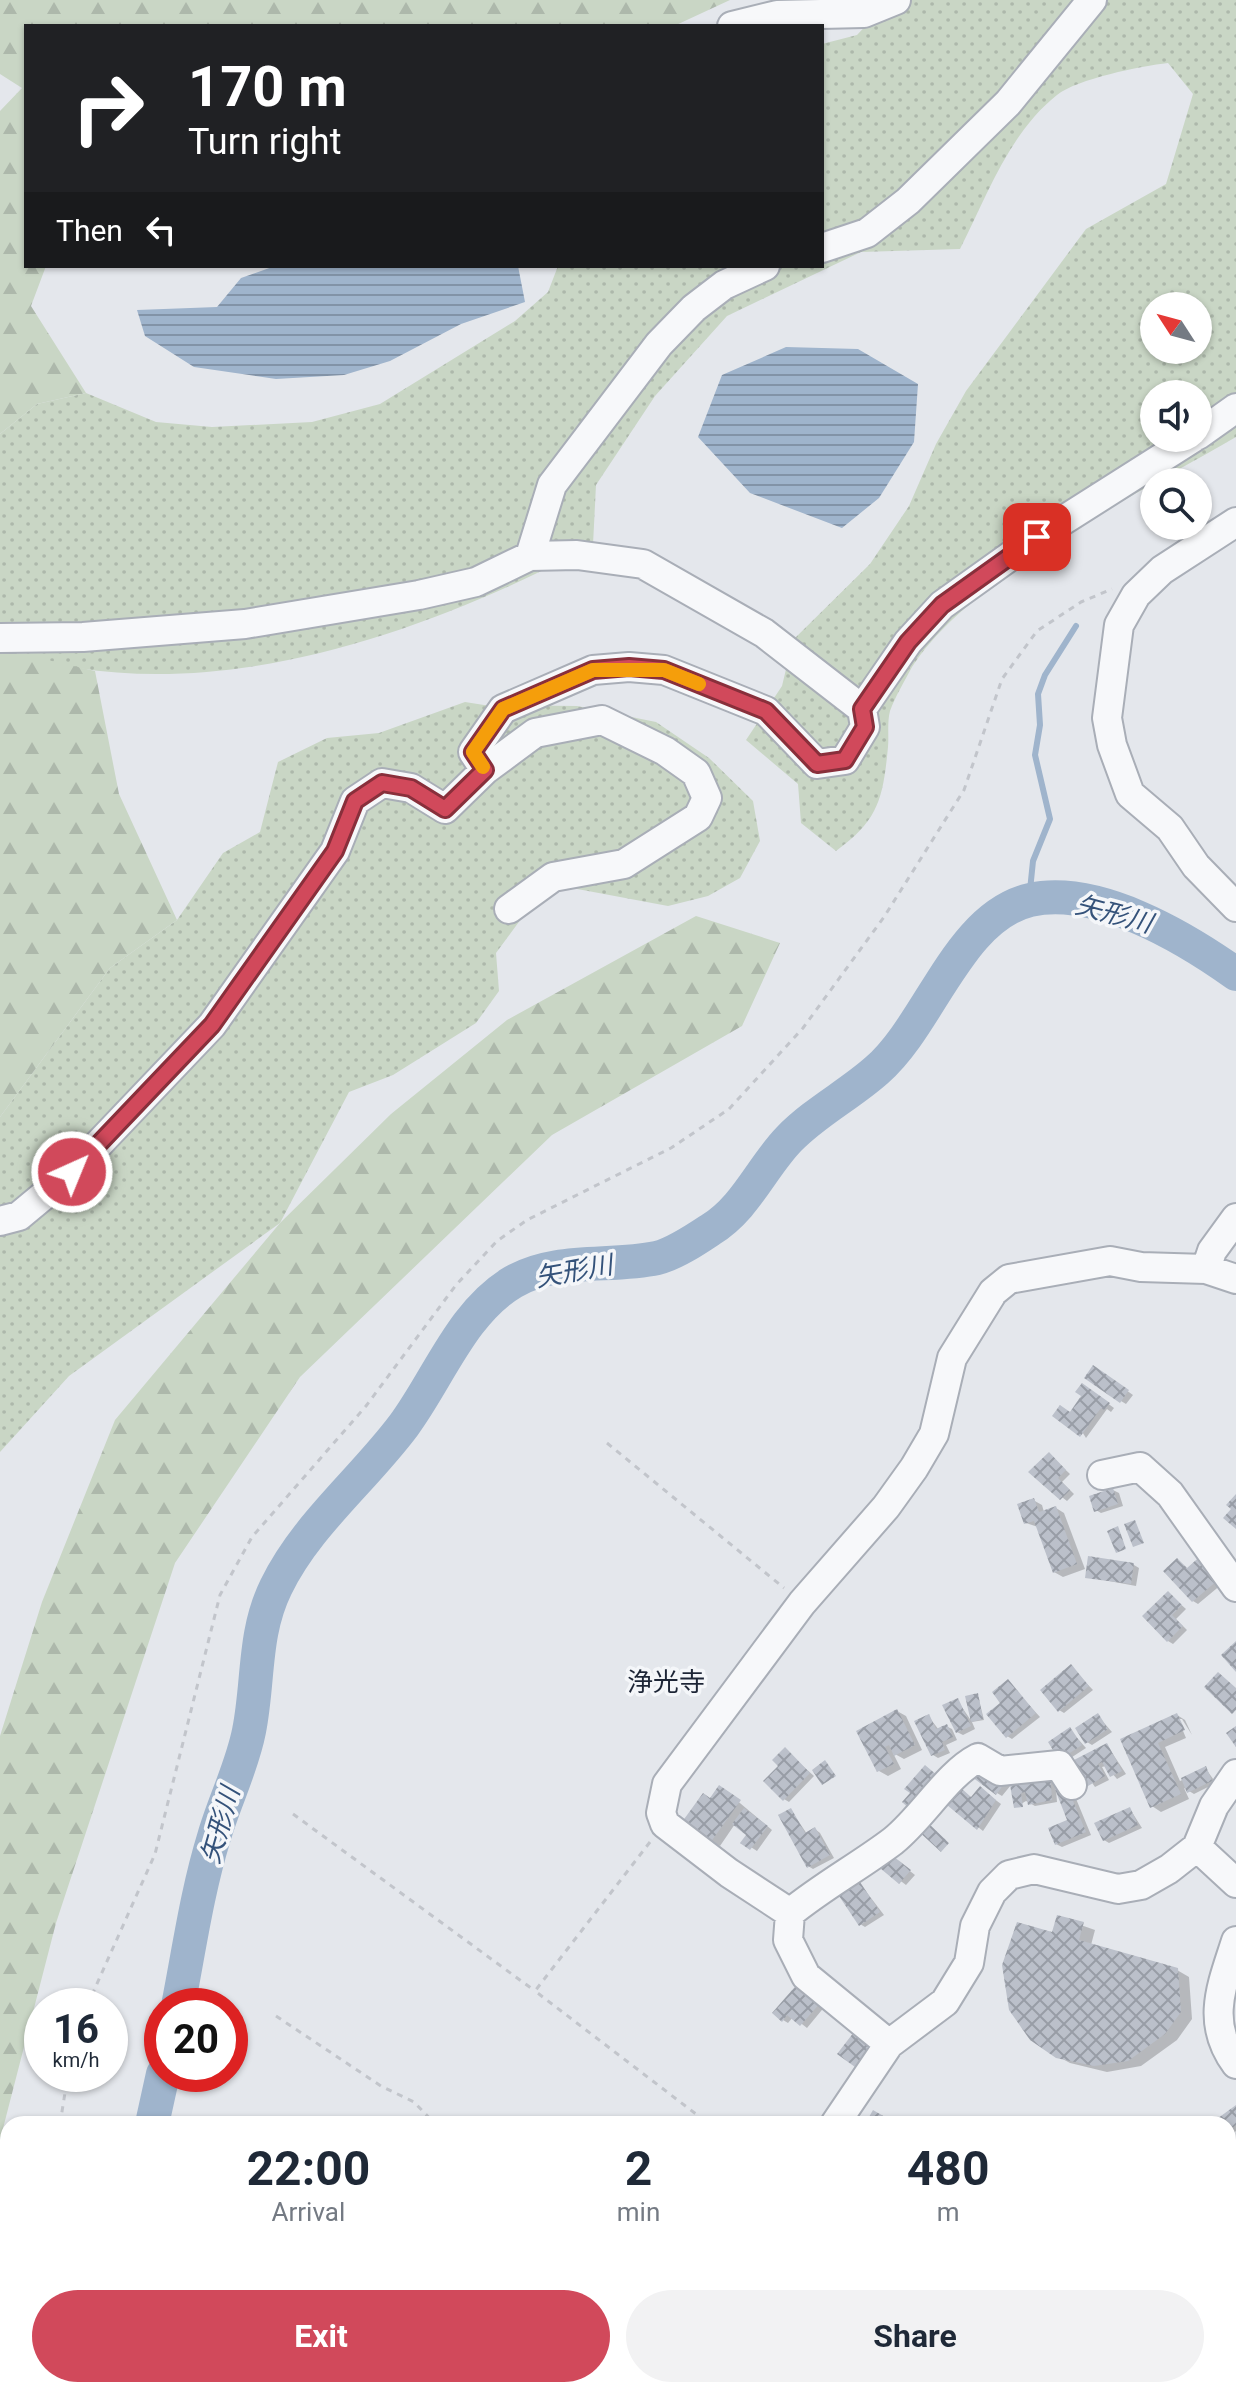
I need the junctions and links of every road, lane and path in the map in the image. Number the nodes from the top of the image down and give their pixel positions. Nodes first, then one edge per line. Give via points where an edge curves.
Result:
1 (896, 0) edge
2 (1092, 0) edge
3 (740, 24) edge
4 (824, 247) edge
5 (761, 268) edge
6 (1236, 408) edge
7 (1212, 425) edge
8 (1171, 452) edge
9 (1236, 522) edge
10 (530, 556) junction
11 (1136, 595) junction
12 (0, 638) edge
13 (862, 709) junction
14 (485, 770) junction
15 (1236, 907) edge
16 (509, 909) dead end
17 (1236, 1218) edge
18 (0, 1221) edge
19 (1206, 1269) junction
20 (1236, 1279) edge
21 (607, 1443) dead end
22 (1102, 1475) dead end
23 (1236, 1587) edge
24 (802, 1603) junction
25 (1236, 1774) edge
26 (1072, 1785) dead end
27 (293, 1814) dead end
28 (665, 1824) junction
29 (1197, 1847) junction
30 (1236, 1883) edge
31 (790, 1913) junction
32 (1236, 1941) edge
33 (95, 1988) edge
34 (535, 1991) junction
35 (276, 2016) dead end
36 (889, 2044) junction
37 (1236, 2064) edge
38 (65, 2092) edge
39 (61, 2116) edge
40 (427, 2116) edge
41 (699, 2116) edge
42 (840, 2116) edge

1 - 3 street via 864,13 777,15
2 - 4 street via 1008,103 908,201 867,233
5 - 10 street via 724,285 659,344 552,485
6 - 7 street
8 - 13 street via 942,605 908,642
9 - 11 street via 1162,570
10 - 12 street via 476,582 269,620 83,637
10 - 13 street via 577,555 643,564 764,633
11 - 15 street via 1119,625 1112,667 1107,718 1112,745 1130,794 1170,828 1196,866
11 - 33 path via 1115,587 1037,631 1002,679 964,790 884,917 803,1028 729,1109 671,1148 527,1220 497,1241 456,1285 366,1406 252,1537 220,1595 155,1854
13 - 14 street via 865,727 845,760 817,764 766,711 664,670 593,670 503,709 473,752
14 - 16 street via 535,733 602,720 696,773 707,798 698,817 624,864 553,877
14 - 18 street via 445,809 411,788 382,783 355,801 335,851 212,1025 72,1172 19,1216
17 - 19 street
19 - 20 street
19 - 24 street via 1110,1261 1009,1279 993,1292 952,1358 934,1434 914,1468
21 - 24 path
22 - 23 street via 1140,1467 1170,1494
24 - 28 street via 667,1784 661,1813
25 - 29 street via 1214,1806
26 - 31 street via 1059,1765 1000,1771 978,1758 966,1764 893,1841
27 - 34 path
28 - 31 street
28 - 34 path
29 - 30 street
29 - 36 street via 1141,1885 1118,1889 1034,1869 1009,1875 992,1892 975,1926 969,1963 945,2002
31 - 36 street via 788,1940 806,1976
32 - 37 street via 1217,1997 1222,2035
34 - 41 path
35 - 40 path via 414,2102
36 - 42 street
38 - 39 path

